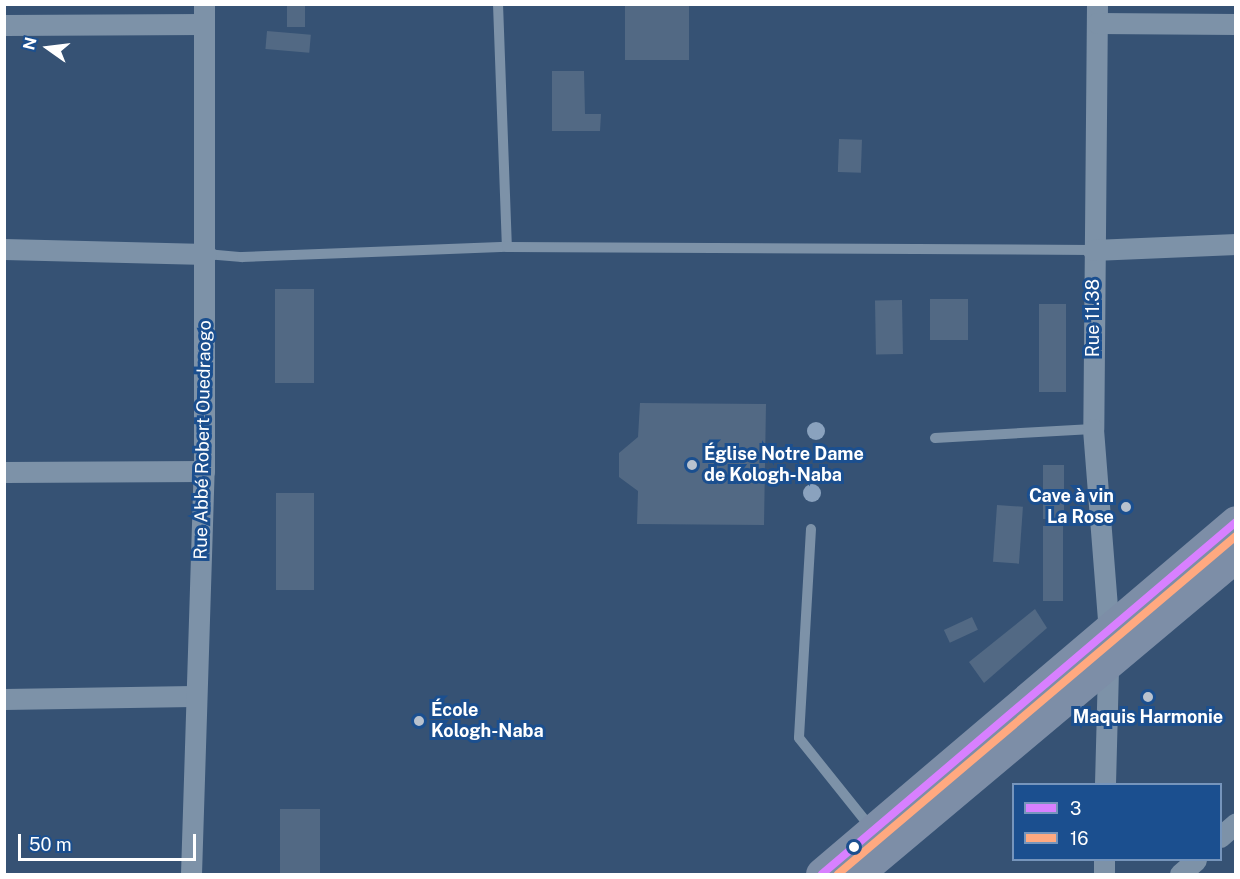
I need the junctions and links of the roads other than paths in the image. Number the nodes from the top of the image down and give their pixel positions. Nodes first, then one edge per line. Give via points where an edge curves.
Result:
1 (498, 4) edge
2 (204, 14) edge
3 (1097, 14) edge
4 (1236, 24) edge
5 (4, 25) edge
6 (1236, 244) edge
7 (507, 247) junction
8 (4, 249) edge
9 (1093, 250) junction
10 (206, 254) junction
11 (1093, 429) junction
12 (935, 438) dead end
13 (204, 471) junction
14 (4, 472) edge
15 (1236, 522) edge
16 (811, 529) dead end
17 (1236, 555) edge
18 (1109, 631) junction
19 (1107, 665) junction
20 (193, 696) junction
21 (4, 699) edge
22 (1105, 783) edge
23 (1236, 823) edge
24 (871, 828) junction
25 (1222, 836) edge
26 (1195, 861) edge
27 (190, 874) edge
28 (822, 874) edge
29 (856, 874) edge
30 (1180, 874) edge

1 - 7 lane
2 - 5 street
2 - 10 street, Rue Abbé Robert Ouedraogo
3 - 4 street
3 - 9 street, Rue 11.38
6 - 9 street
7 - 9 lane
7 - 10 lane via 242,257
8 - 10 street
9 - 11 street, Rue 11.38
10 - 13 street, Rue Abbé Robert Ouedraogo
11 - 12 lane
11 - 18 street, Rue 11.38
13 - 14 street
13 - 20 street, Rue Abbé Robert Ouedraogo
15 - 18 main road
16 - 24 lane via 799,738
17 - 19 main road
18 - 19 street, Rue 11.38
18 - 24 main road
19 - 22 street, Rue 11.38
19 - 29 main road
20 - 21 street
20 - 27 street, Rue Abbé Robert Ouedraogo
23 - 25 street
24 - 28 main road
26 - 30 street

